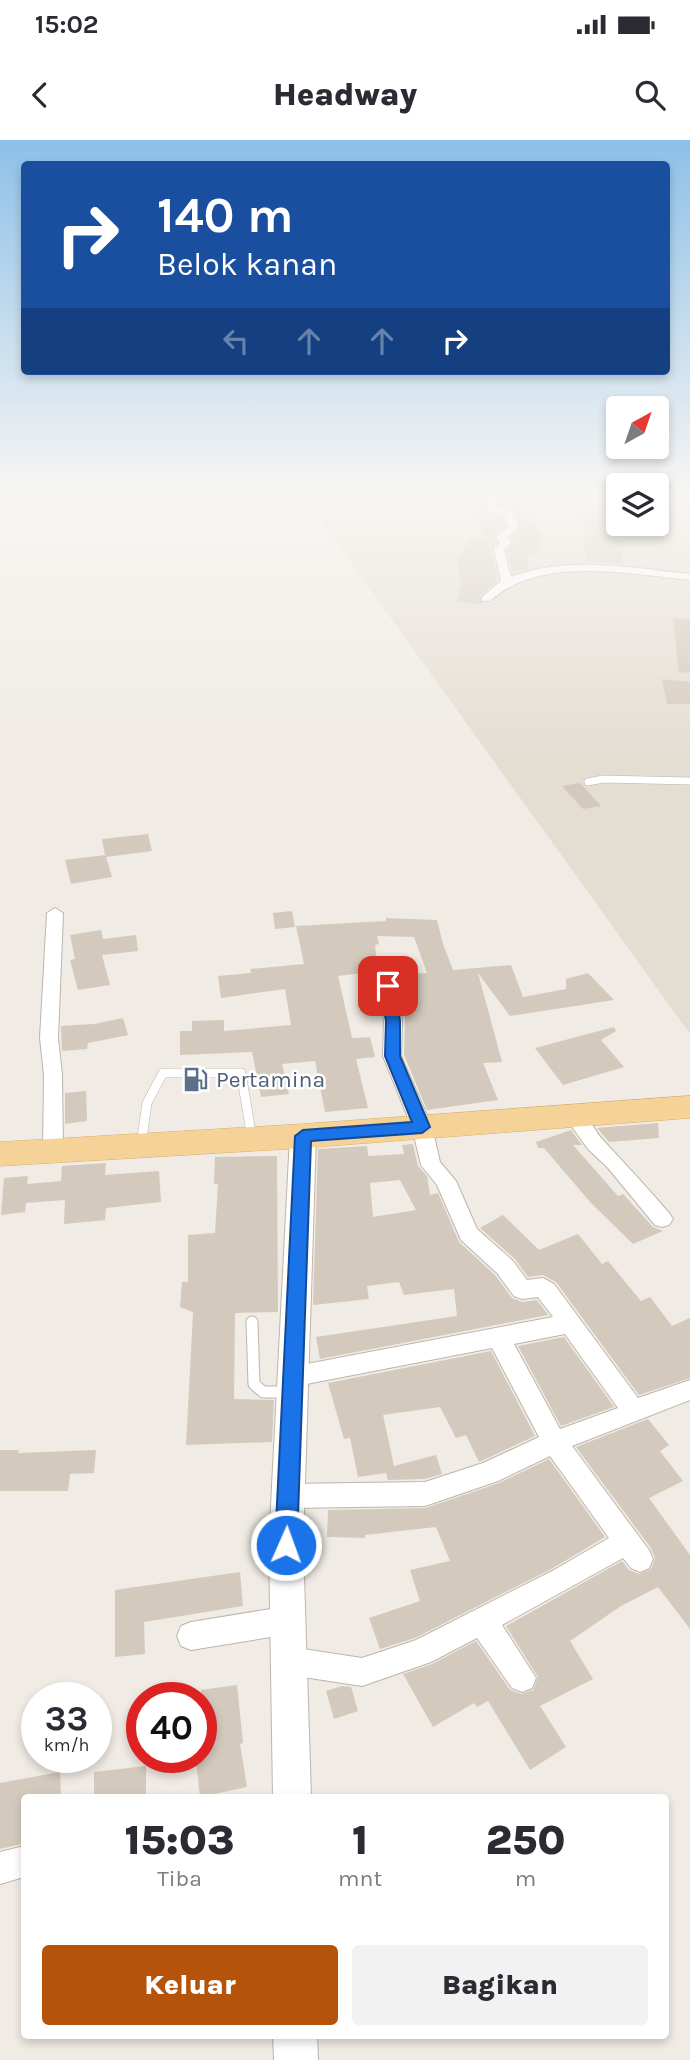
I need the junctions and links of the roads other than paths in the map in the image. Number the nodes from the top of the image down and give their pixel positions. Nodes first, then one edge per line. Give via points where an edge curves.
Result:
1 (511, 583) edge
2 (507, 584) joint
3 (486, 598) dead end
4 (690, 781) edge
5 (588, 782) dead end
6 (55, 913) dead end
7 (387, 974) dead end
8 (690, 1107) edge
9 (573, 1114) junction
10 (422, 1127) junction
11 (303, 1136) junction
12 (252, 1138) junction
13 (141, 1145) junction
14 (53, 1152) junction
15 (0, 1154) edge
16 (662, 1219) dead end
17 (252, 1322) dead end
18 (572, 1323) junction
19 (499, 1338) junction
20 (291, 1384) junction
21 (690, 1390) edge
22 (634, 1410) junction
23 (554, 1442) junction
24 (288, 1496) junction
25 (289, 1620) junction
26 (482, 1621) junction
27 (191, 1636) dead end
28 (290, 1661) junction
29 (522, 1678) dead end
30 (292, 1794) edge
31 (21, 1863) edge
32 (0, 1868) edge
33 (295, 2039) edge
34 (296, 2060) edge

1 - 2 street
2 - 3 street
4 - 5 lane
6 - 14 street via 49,1038
7 - 10 street via 392,1056
8 - 9 main road
9 - 10 main road
9 - 16 street
10 - 11 main road
10 - 18 street via 431,1165 446,1181 470,1234 522,1290 543,1287
11 - 12 main road
11 - 20 street
12 - 13 main road
12 - 13 lane via 241,1073 163,1073 147,1103
13 - 14 main road
14 - 15 main road
17 - 20 lane via 254,1384 263,1392
18 - 19 street
18 - 22 street
19 - 20 street
19 - 23 street
20 - 24 street
21 - 22 street
22 - 23 street
23 - 24 street via 489,1473 425,1494
23 - 26 street via 633,1551 563,1579
24 - 25 street
25 - 27 street
25 - 28 street
26 - 28 street via 421,1652 362,1672
26 - 29 street
28 - 30 street
31 - 32 street
33 - 34 street

